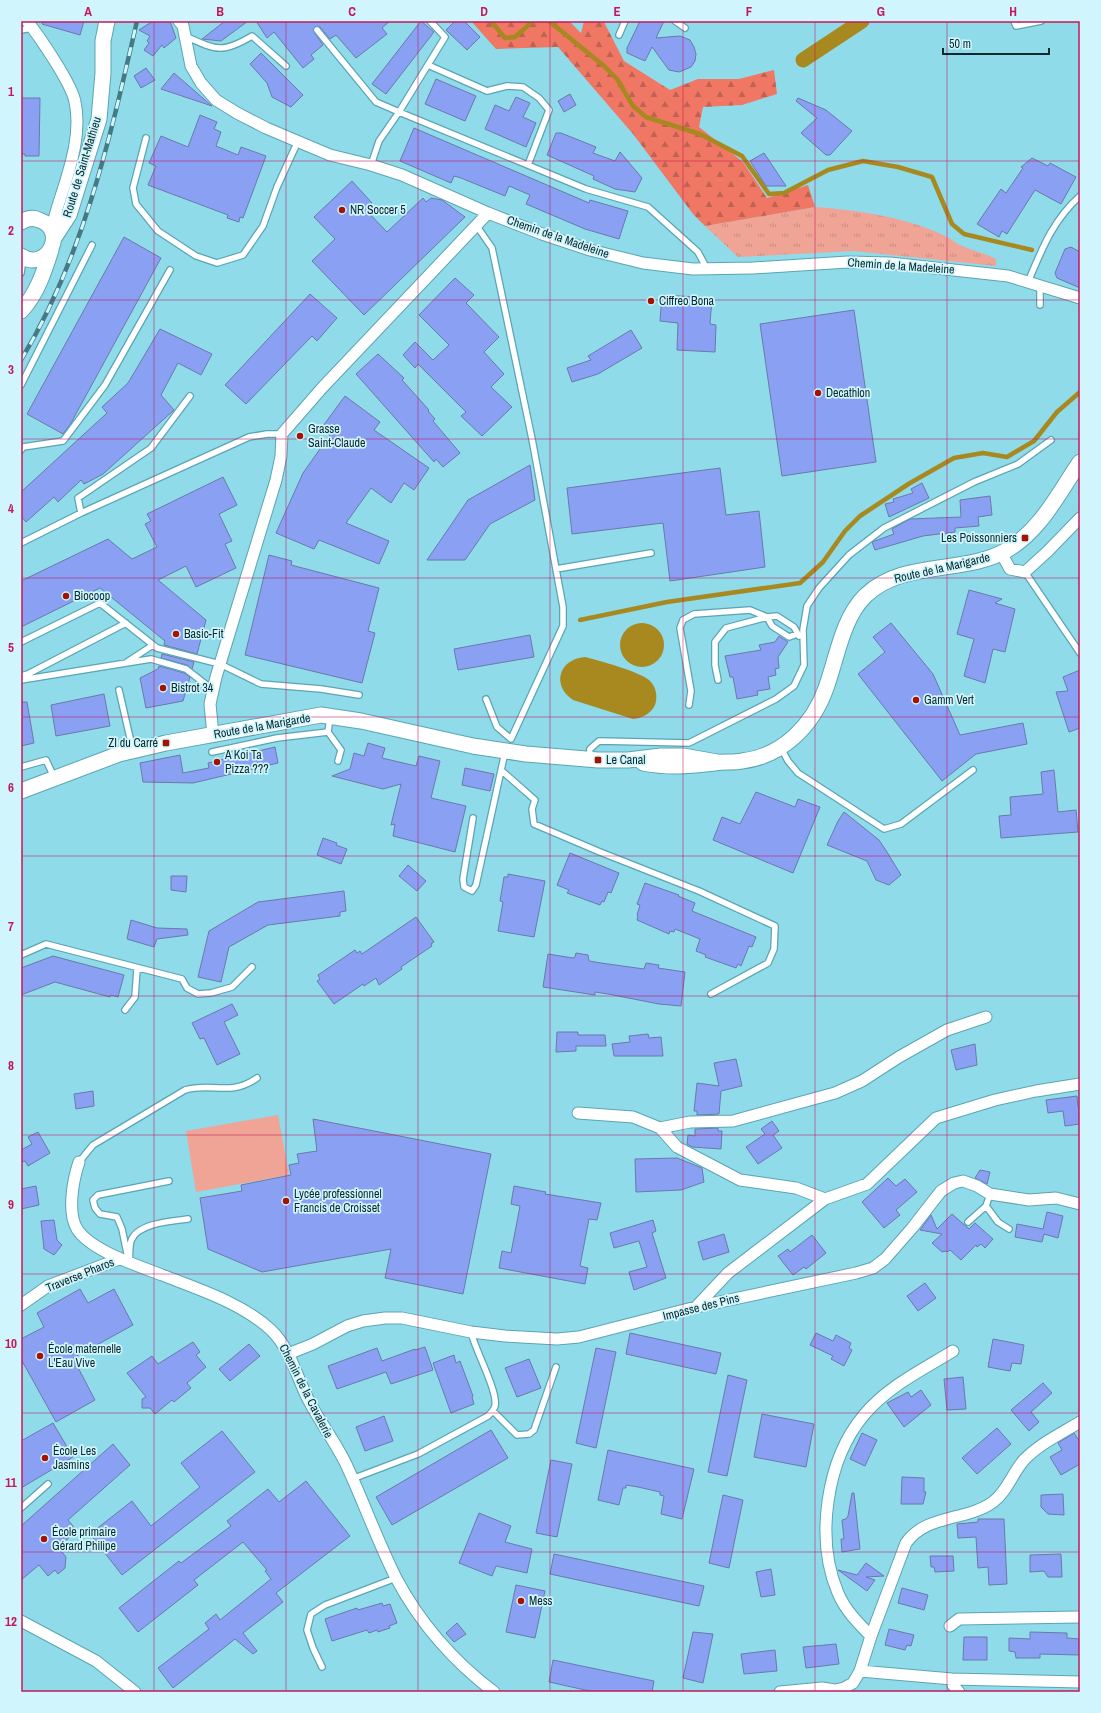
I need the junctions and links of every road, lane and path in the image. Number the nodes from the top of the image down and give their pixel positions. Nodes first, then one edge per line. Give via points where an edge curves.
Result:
1 (107, 21) edge
2 (179, 21) edge
3 (430, 21) edge
4 (626, 21) edge
5 (675, 21) edge
6 (1014, 21) edge
7 (1041, 21) edge
8 (30, 25) edge
9 (685, 28) dead end
10 (21, 30) edge
11 (317, 30) dead end
12 (619, 35) dead end
13 (185, 36) junction
14 (428, 65) junction
15 (286, 66) dead end
16 (399, 112) junction
17 (146, 138) dead end
18 (298, 141) junction
19 (371, 165) junction
20 (528, 165) junction
21 (1080, 196) edge
22 (488, 213) junction
23 (21, 222) edge
24 (476, 225) junction
25 (52, 239) junction
26 (92, 245) dead end
27 (22, 257) edge
28 (706, 269) junction
29 (170, 270) dead end
30 (21, 273) edge
31 (1028, 282) junction
32 (1040, 285) junction
33 (1080, 298) edge
34 (1040, 305) dead end
35 (21, 311) edge
36 (21, 385) edge
37 (190, 396) dead end
38 (282, 434) junction
39 (1051, 440) dead end
40 (21, 450) edge
41 (1080, 462) edge
42 (81, 513) junction
43 (1080, 518) edge
44 (21, 543) edge
45 (651, 553) dead end
46 (1001, 553) junction
47 (556, 569) junction
48 (1025, 572) junction
49 (767, 617) junction
50 (126, 624) junction
51 (797, 634) junction
52 (803, 639) junction
53 (21, 642) edge
54 (153, 645) junction
55 (1080, 653) edge
56 (125, 663) junction
57 (220, 664) junction
58 (21, 676) edge
59 (21, 680) edge
60 (718, 680) dead end
61 (119, 690) dead end
62 (213, 690) junction
63 (359, 695) dead end
64 (486, 699) dead end
65 (689, 705) dead end
66 (330, 716) junction
67 (328, 732) junction
68 (213, 735) junction
69 (508, 745) junction
70 (781, 747) junction
71 (133, 751) junction
72 (212, 752) dead end
73 (589, 759) junction
74 (338, 761) dead end
75 (21, 767) edge
76 (973, 770) dead end
77 (502, 771) junction
78 (54, 777) junction
79 (21, 791) edge
80 (473, 818) dead end
81 (21, 955) edge
82 (252, 967) dead end
83 (137, 968) junction
84 (711, 994) dead end
85 (125, 1010) dead end
86 (986, 1017) dead end
87 (257, 1078) dead end
88 (1080, 1084) edge
89 (578, 1113) dead end
90 (660, 1128) junction
91 (80, 1162) joint
92 (169, 1180) dead end
93 (990, 1194) junction
94 (825, 1199) junction
95 (1080, 1204) edge
96 (986, 1206) junction
97 (188, 1219) dead end
98 (968, 1222) dead end
99 (1009, 1229) dead end
100 (124, 1261) junction
101 (21, 1305) edge
102 (696, 1307) junction
103 (472, 1332) junction
104 (953, 1351) dead end
105 (288, 1354) junction
106 (556, 1367) dead end
107 (493, 1411) junction
108 (1080, 1422) edge
109 (352, 1479) junction
110 (48, 1484) dead end
111 (21, 1508) edge
112 (397, 1578) junction
113 (1080, 1617) edge
114 (21, 1621) edge
115 (950, 1626) dead end
116 (871, 1636) junction
117 (322, 1667) dead end
118 (860, 1671) junction
119 (952, 1679) junction
120 (1080, 1682) edge
121 (135, 1692) edge
122 (494, 1692) edge
123 (780, 1692) edge
124 (959, 1692) edge

1 - 25 main road, Route de Saint-Mathieu via 102,41 103,73 99,119 69,215
2 - 13 street, Chemin de la Madeleine
3 - 14 lane via 446,36
4 - 12 lane
5 - 9 lane
6 - 7 lane via 1016,26
8 - 10 lane
8 - 25 street via 63,76 75,101 74,144 68,176 56,208
11 - 16 lane via 376,102
13 - 15 lane via 217,49 235,46 252,36
13 - 18 street, Chemin de la Madeleine via 191,66 200,84 216,100 266,128
14 - 16 lane
14 - 20 lane via 487,91 507,86 523,87 539,98 549,110
16 - 19 lane via 379,141
16 - 20 lane
17 - 18 lane via 133,188 136,204 158,231 196,256 217,263 243,255 263,226
18 - 19 street, Chemin de la Madeleine via 330,155
19 - 22 street, Chemin de la Madeleine via 402,175
20 - 28 lane via 586,189 648,207 698,252
21 - 31 lane via 1069,206 1045,240
22 - 24 street
22 - 28 street, Chemin de la Madeleine via 590,250 643,263
23 - 25 main road via 35,218 44,222
24 - 38 street
24 - 47 lane via 492,248
25 - 27 main road via 40,259
25 - 35 main road, Route de Saint-Mathieu via 41,278 31,300
26 - 36 lane
27 - 30 lane
28 - 31 street, Chemin de la Madeleine via 848,262 890,263 995,274
29 - 40 lane via 106,385 63,441 23,447
31 - 32 street, Chemin de la Madeleine
32 - 33 street, Chemin de la Madeleine
32 - 34 lane
37 - 42 lane via 151,448 78,498
38 - 42 lane via 249,437
38 - 57 street via 276,480
39 - 52 lane via 1018,464 974,482 884,528 849,555 806,606
41 - 46 main road, Route de la Marigarde via 1048,512 1033,530
42 - 44 lane
43 - 48 street
45 - 47 lane
46 - 48 street via 1010,570
46 - 70 main road, Route de la Marigarde via 982,560 897,576 865,596 854,610 846,628 819,706 796,736
47 - 69 lane via 563,607 563,626
48 - 55 lane
49 - 51 lane via 777,616 794,627
49 - 51 lane via 772,626 789,637
49 - 60 lane via 726,628 720,633 715,642
49 - 65 lane via 750,610 694,614 683,620 680,628 691,691
50 - 53 lane via 100,603
50 - 54 lane
50 - 58 lane
51 - 52 lane
52 - 73 lane via 804,664 794,686 776,699 689,743 599,740 590,749
54 - 56 lane
54 - 57 lane
56 - 59 lane
56 - 62 lane via 151,659 186,669
57 - 62 street
57 - 63 lane via 261,684
61 - 71 lane
62 - 68 street via 210,711
64 - 69 lane via 497,727
66 - 67 lane
66 - 68 main road, Route de la Marigarde via 306,717
66 - 69 main road, Route de la Marigarde via 466,745
67 - 72 lane via 277,738
67 - 74 lane via 341,750
68 - 71 main road, Route de la Marigarde
69 - 73 main road, Route de la Marigarde via 548,757
69 - 77 lane
70 - 73 main road, Route de la Marigarde via 771,753 747,760 717,762 683,756 628,760
70 - 76 lane via 798,773 884,829 901,824
71 - 78 main road, Route de la Marigarde
75 - 78 lane via 46,760
77 - 80 lane via 476,885 472,891 464,887 463,879
77 - 84 lane via 535,800 532,809 534,824 699,891 775,926 774,949 768,962
78 - 79 main road, Route de la Marigarde
81 - 83 lane via 46,944
82 - 83 lane via 232,987 198,994 186,988 182,978
83 - 85 lane via 135,997
86 - 90 street via 947,1030 862,1081 834,1093 733,1121 690,1122
87 - 91 lane via 247,1085 232,1089 195,1087 185,1090 93,1145
88 - 94 street via 995,1100 936,1118 867,1184
89 - 90 street via 633,1117
90 - 94 street via 677,1147 740,1180 796,1188
91 - 100 street, Chemin de la Cavalerie via 73,1187 72,1204 77,1229 92,1243
92 - 100 lane via 98,1195 93,1200 100,1214 117,1217 122,1229
93 - 95 street, Impasse des Pins via 1029,1200 1056,1198
93 - 96 lane
93 - 102 street, Impasse des Pins via 963,1181 941,1191 885,1259 872,1268
94 - 102 street via 728,1273
96 - 98 lane
96 - 99 lane via 998,1222
97 - 100 lane via 156,1224 137,1231
100 - 101 street, Traverse Pharos via 48,1286
100 - 105 street, Chemin de la Cavalerie via 237,1307 271,1330
102 - 103 street, Impasse des Pins via 579,1337 532,1338
103 - 105 street, Impasse des Pins via 402,1318 385,1318 347,1326
103 - 107 lane via 494,1394
104 - 116 street via 901,1382 865,1413 845,1444 827,1499 825,1520 831,1576 848,1611
105 - 109 street, Chemin de la Cavalerie via 306,1396
106 - 107 lane via 534,1430 529,1434 517,1435
107 - 109 lane via 418,1454
108 - 116 street via 1031,1453 994,1501 921,1528 913,1534 906,1543
109 - 112 street, Chemin de la Cavalerie
110 - 111 lane
112 - 117 lane via 325,1605 311,1614 307,1630
112 - 122 street, Chemin de la Cavalerie via 431,1633 467,1670
113 - 115 street via 959,1619 953,1621
114 - 121 street via 96,1660
116 - 118 street
118 - 119 street
118 - 123 street via 853,1682 844,1688
119 - 120 street
119 - 124 street

